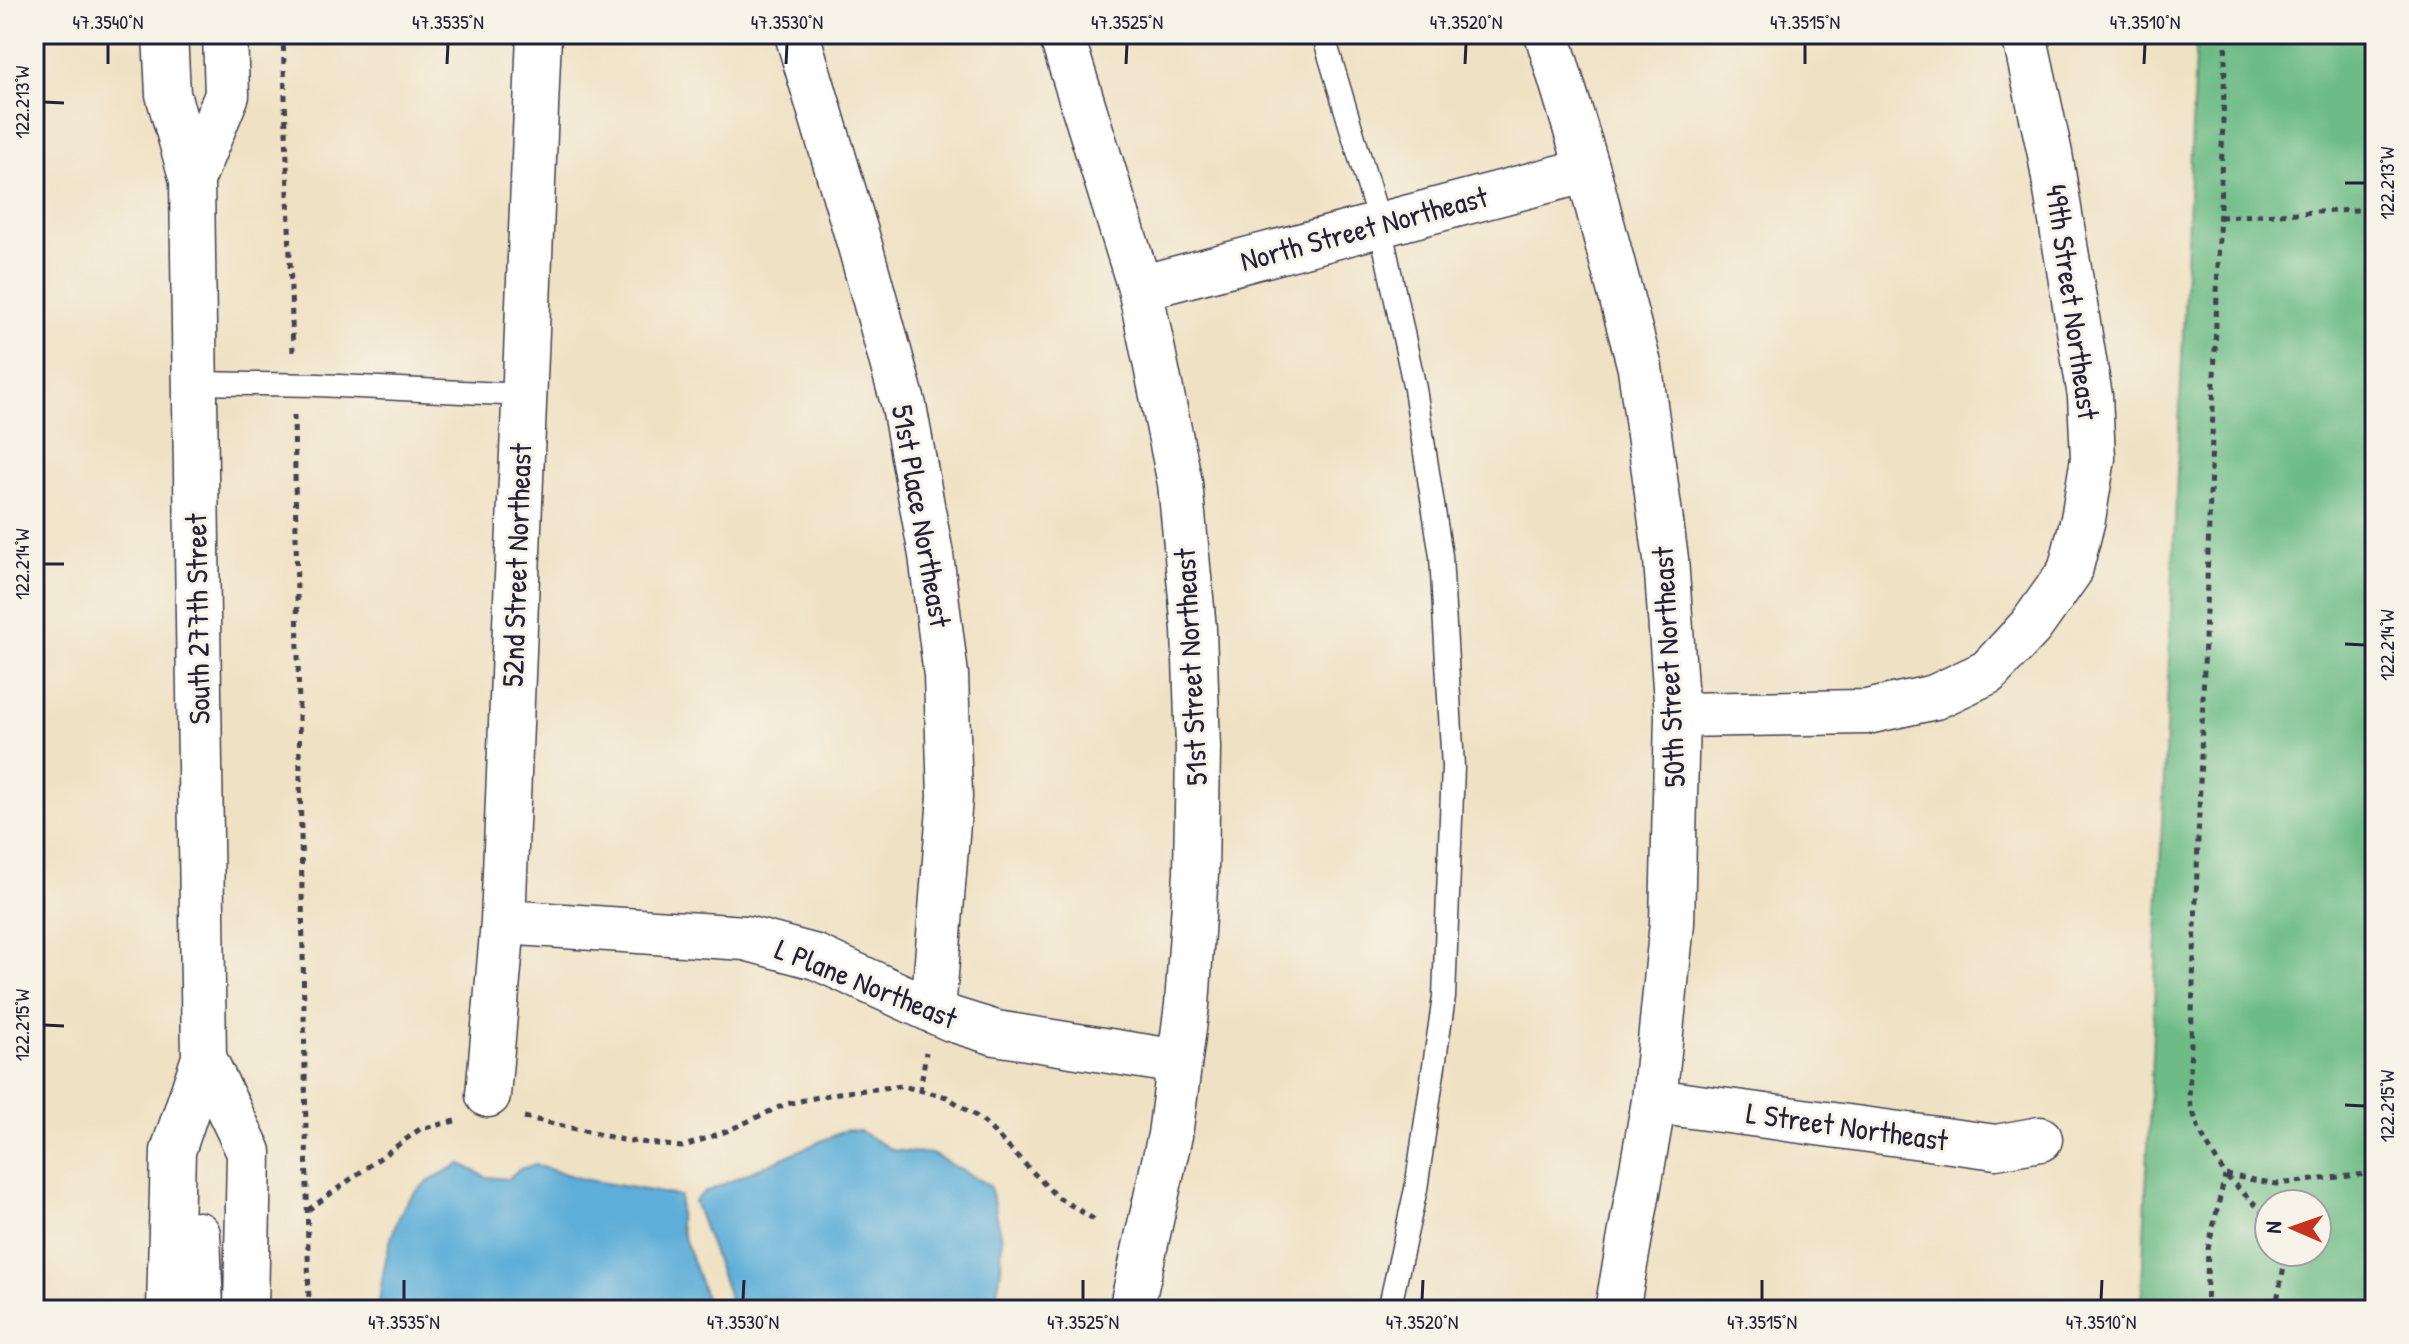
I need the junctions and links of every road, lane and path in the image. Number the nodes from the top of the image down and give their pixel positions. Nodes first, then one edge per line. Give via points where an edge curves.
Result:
1 (165, 34) edge
2 (225, 34) edge
3 (283, 34) edge
4 (539, 34) edge
5 (797, 34) edge
6 (1061, 34) edge
7 (1323, 34) edge
8 (1547, 34) edge
9 (2024, 34) edge
10 (2226, 34) edge
11 (1588, 170) junction
12 (192, 180) junction
13 (2375, 209) edge
14 (2220, 217) junction
15 (1380, 225) junction
16 (1140, 288) junction
17 (195, 383) junction
18 (294, 385) junction
19 (524, 395) junction
20 (1677, 715) junction
21 (503, 922) junction
22 (933, 1011) junction
23 (204, 1058) junction
24 (1179, 1062) junction
25 (1654, 1101) junction
26 (487, 1109) junction
27 (2040, 1139) dead end
28 (173, 1151) junction
29 (2375, 1173) edge
30 (2225, 1175) junction
31 (2253, 1202) edge
32 (307, 1211) junction
33 (1095, 1220) dead end
34 (2284, 1268) edge
35 (169, 1310) edge
36 (201, 1310) edge
37 (246, 1310) edge
38 (309, 1310) edge
39 (1131, 1310) edge
40 (1389, 1310) edge
41 (1617, 1310) edge
42 (2206, 1310) edge
43 (2275, 1310) edge

1 - 12 street, South 277th Street via 168,94
2 - 12 street, South 277th Street via 227,95
3 - 18 path
4 - 19 street, 52nd Street Northeast
5 - 22 street, 51st Place Northeast via 904,406 931,555 946,675 950,797
6 - 16 street, 51st Street Northeast
7 - 15 lane
8 - 11 street, 50th Street Northeast
9 - 20 street, 49th Street Northeast via 2050,154 2090,396 2093,458 2070,571 2031,626 1988,672 1935,697 1867,712
10 - 14 path
11 - 15 street, North Street Northeast
11 - 20 street, 50th Street Northeast via 1640,368 1666,559
12 - 17 street, South 277th Street
13 - 14 path
14 - 30 path via 2189,1100
15 - 16 street, North Street Northeast
15 - 40 lane via 1415,389 1441,556 1453,767 1444,997 1416,1189
16 - 24 street, 51st Street Northeast via 1180,483 1194,629 1196,874
17 - 18 lane
17 - 23 street, South 277th Street
18 - 19 lane
18 - 32 path
19 - 21 street, 52nd Street Northeast
20 - 25 street, 50th Street Northeast via 1672,923
21 - 22 street, L Plane Northeast via 745,938 816,957
21 - 26 street, 52nd Street Northeast
22 - 24 street, L Plane Northeast via 996,1033
23 - 28 street, South 277th Street
23 - 37 street, South 277th Street via 249,1152
24 - 39 street, 51st Street Northeast via 1170,1135
25 - 27 street, L Street Northeast via 1996,1147
25 - 41 street, 50th Street Northeast
26 - 32 path via 420,1129
26 - 33 path via 623,1140 682,1147 786,1104 902,1086 947,1097 982,1120 1056,1196
28 - 35 street, South 277th Street
28 - 36 street via 197,1227
29 - 30 path via 2277,1184
30 - 31 path
30 - 42 path via 2208,1249
32 - 38 path
34 - 43 path

